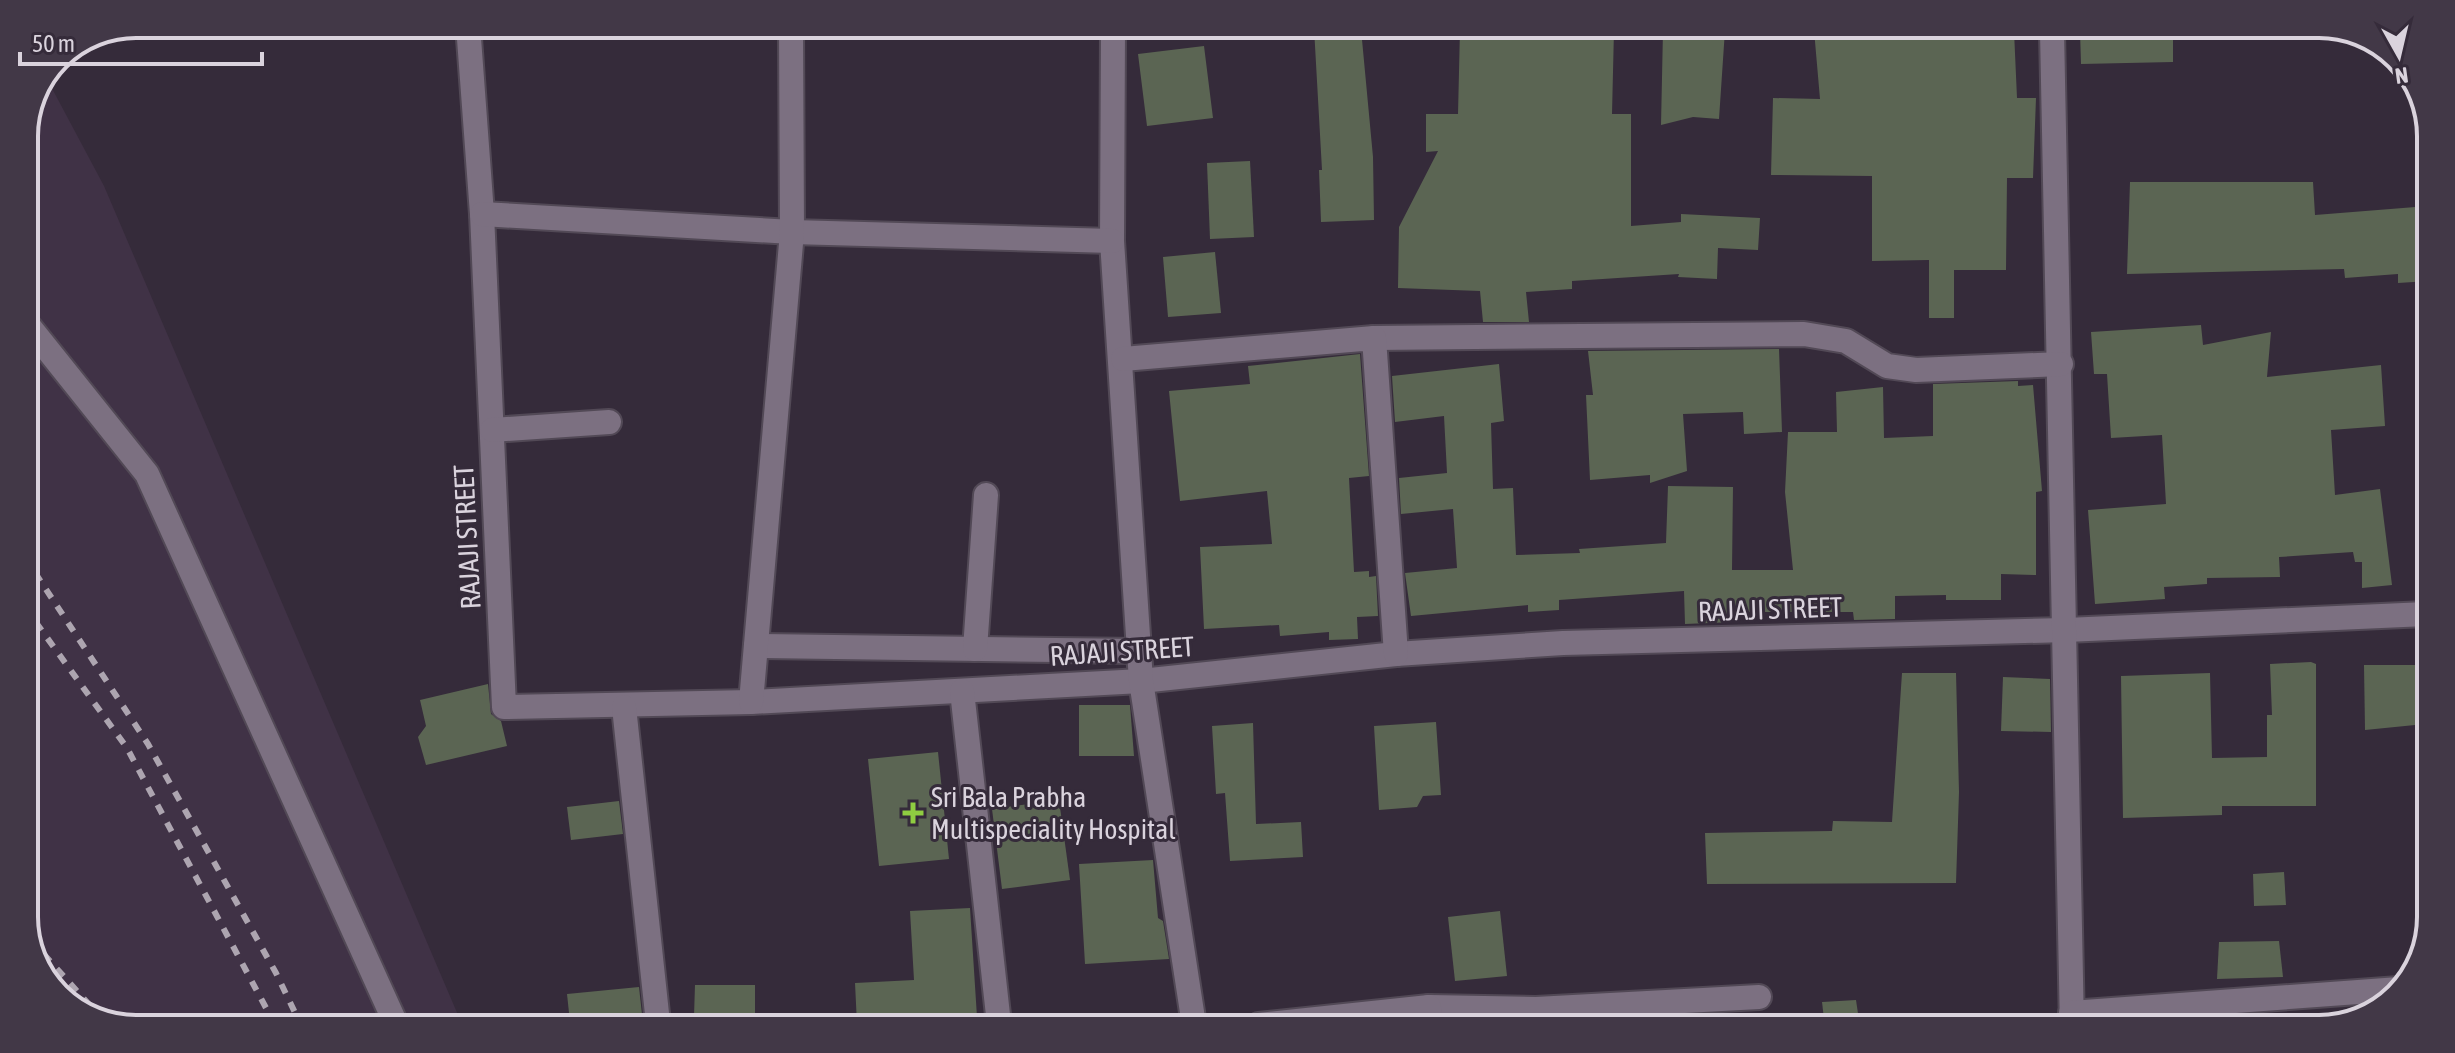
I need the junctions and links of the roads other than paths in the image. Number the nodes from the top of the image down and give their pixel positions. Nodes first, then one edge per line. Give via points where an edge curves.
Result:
1 (469, 38) edge
2 (791, 38) edge
3 (1113, 38) edge
4 (2052, 38) edge
5 (482, 214) junction
6 (792, 232) junction
7 (1112, 241) junction
8 (38, 338) edge
9 (1374, 338) junction
10 (1123, 359) junction
11 (2061, 364) junction
12 (609, 422) dead end
13 (492, 430) junction
14 (986, 495) dead end
15 (2417, 614) edge
16 (2066, 630) junction
17 (756, 646) junction
18 (975, 649) junction
19 (1139, 651) junction
20 (1396, 654) junction
21 (1141, 681) junction
22 (962, 691) junction
23 (751, 702) junction
24 (624, 707) junction
25 (2383, 991) edge
26 (1759, 997) dead end
27 (392, 1015) edge
28 (657, 1015) edge
29 (998, 1015) edge
30 (1192, 1015) edge
31 (1445, 1015) edge
32 (2072, 1015) edge
33 (2133, 1015) edge

1 - 5 street, RAJAJI STREET
2 - 6 street
3 - 7 street
4 - 11 street
5 - 6 street
5 - 13 street, RAJAJI STREET
6 - 7 street
6 - 17 street
7 - 10 street
8 - 27 street via 147,474
9 - 10 street
9 - 11 street via 1804,334 1846,341 1887,366 1916,370
9 - 20 street
10 - 19 street
11 - 16 street
12 - 13 street
13 - 24 street, RAJAJI STREET via 504,707
14 - 18 street
15 - 16 street, RAJAJI STREET
16 - 20 street, RAJAJI STREET via 1563,643
16 - 32 street
17 - 18 street
17 - 23 street
18 - 19 street
19 - 21 street
20 - 21 street, RAJAJI STREET
21 - 22 street, RAJAJI STREET
21 - 30 street
22 - 23 street, RAJAJI STREET
22 - 29 street
23 - 24 street, RAJAJI STREET
24 - 28 street
25 - 33 street
26 - 31 street

